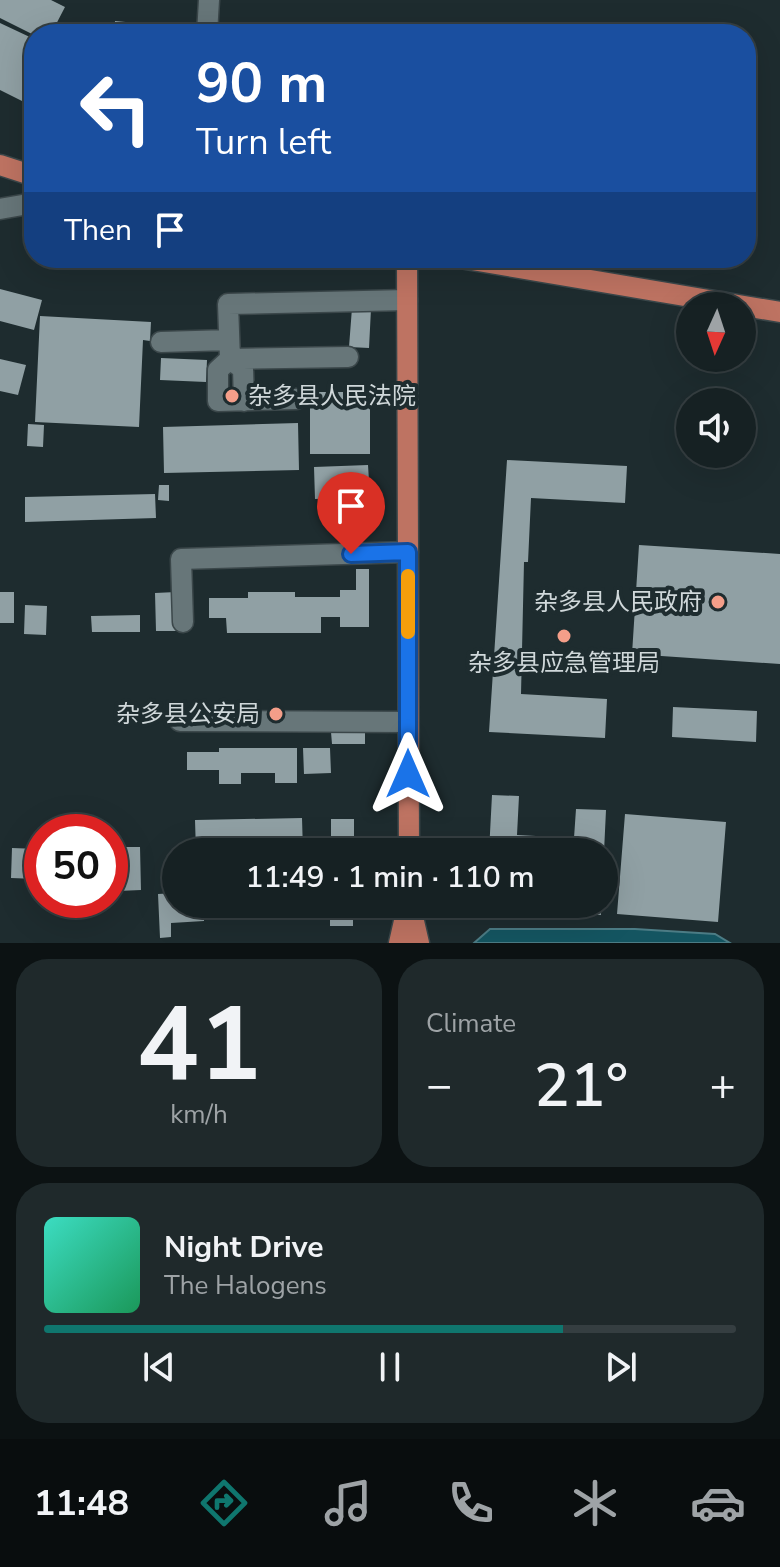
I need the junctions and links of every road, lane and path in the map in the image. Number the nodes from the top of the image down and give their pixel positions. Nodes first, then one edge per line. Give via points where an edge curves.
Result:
1 (209, 0) edge
2 (208, 24) edge
3 (0, 165) edge
4 (24, 173) edge
5 (24, 205) edge
6 (0, 209) edge
7 (407, 268) edge
8 (519, 268) edge
9 (407, 300) junction
10 (780, 312) edge
11 (161, 342) dead end
12 (229, 350) junction
13 (348, 357) dead end
14 (296, 399) dead end
15 (408, 552) junction
16 (183, 622) dead end
17 (180, 721) dead end
18 (408, 722) junction
19 (409, 838) edge
20 (405, 918) edge
21 (413, 918) edge
22 (399, 943) edge
23 (419, 943) edge

1 - 2 street
3 - 4 main road
5 - 6 street
7 - 9 main road
8 - 10 main road
9 - 12 street via 228,304
9 - 15 main road
11 - 12 street
12 - 13 street
12 - 14 street via 243,369 244,401
15 - 16 street via 181,559
15 - 18 main road
17 - 18 street
18 - 19 main road
20 - 22 main road
21 - 23 main road

